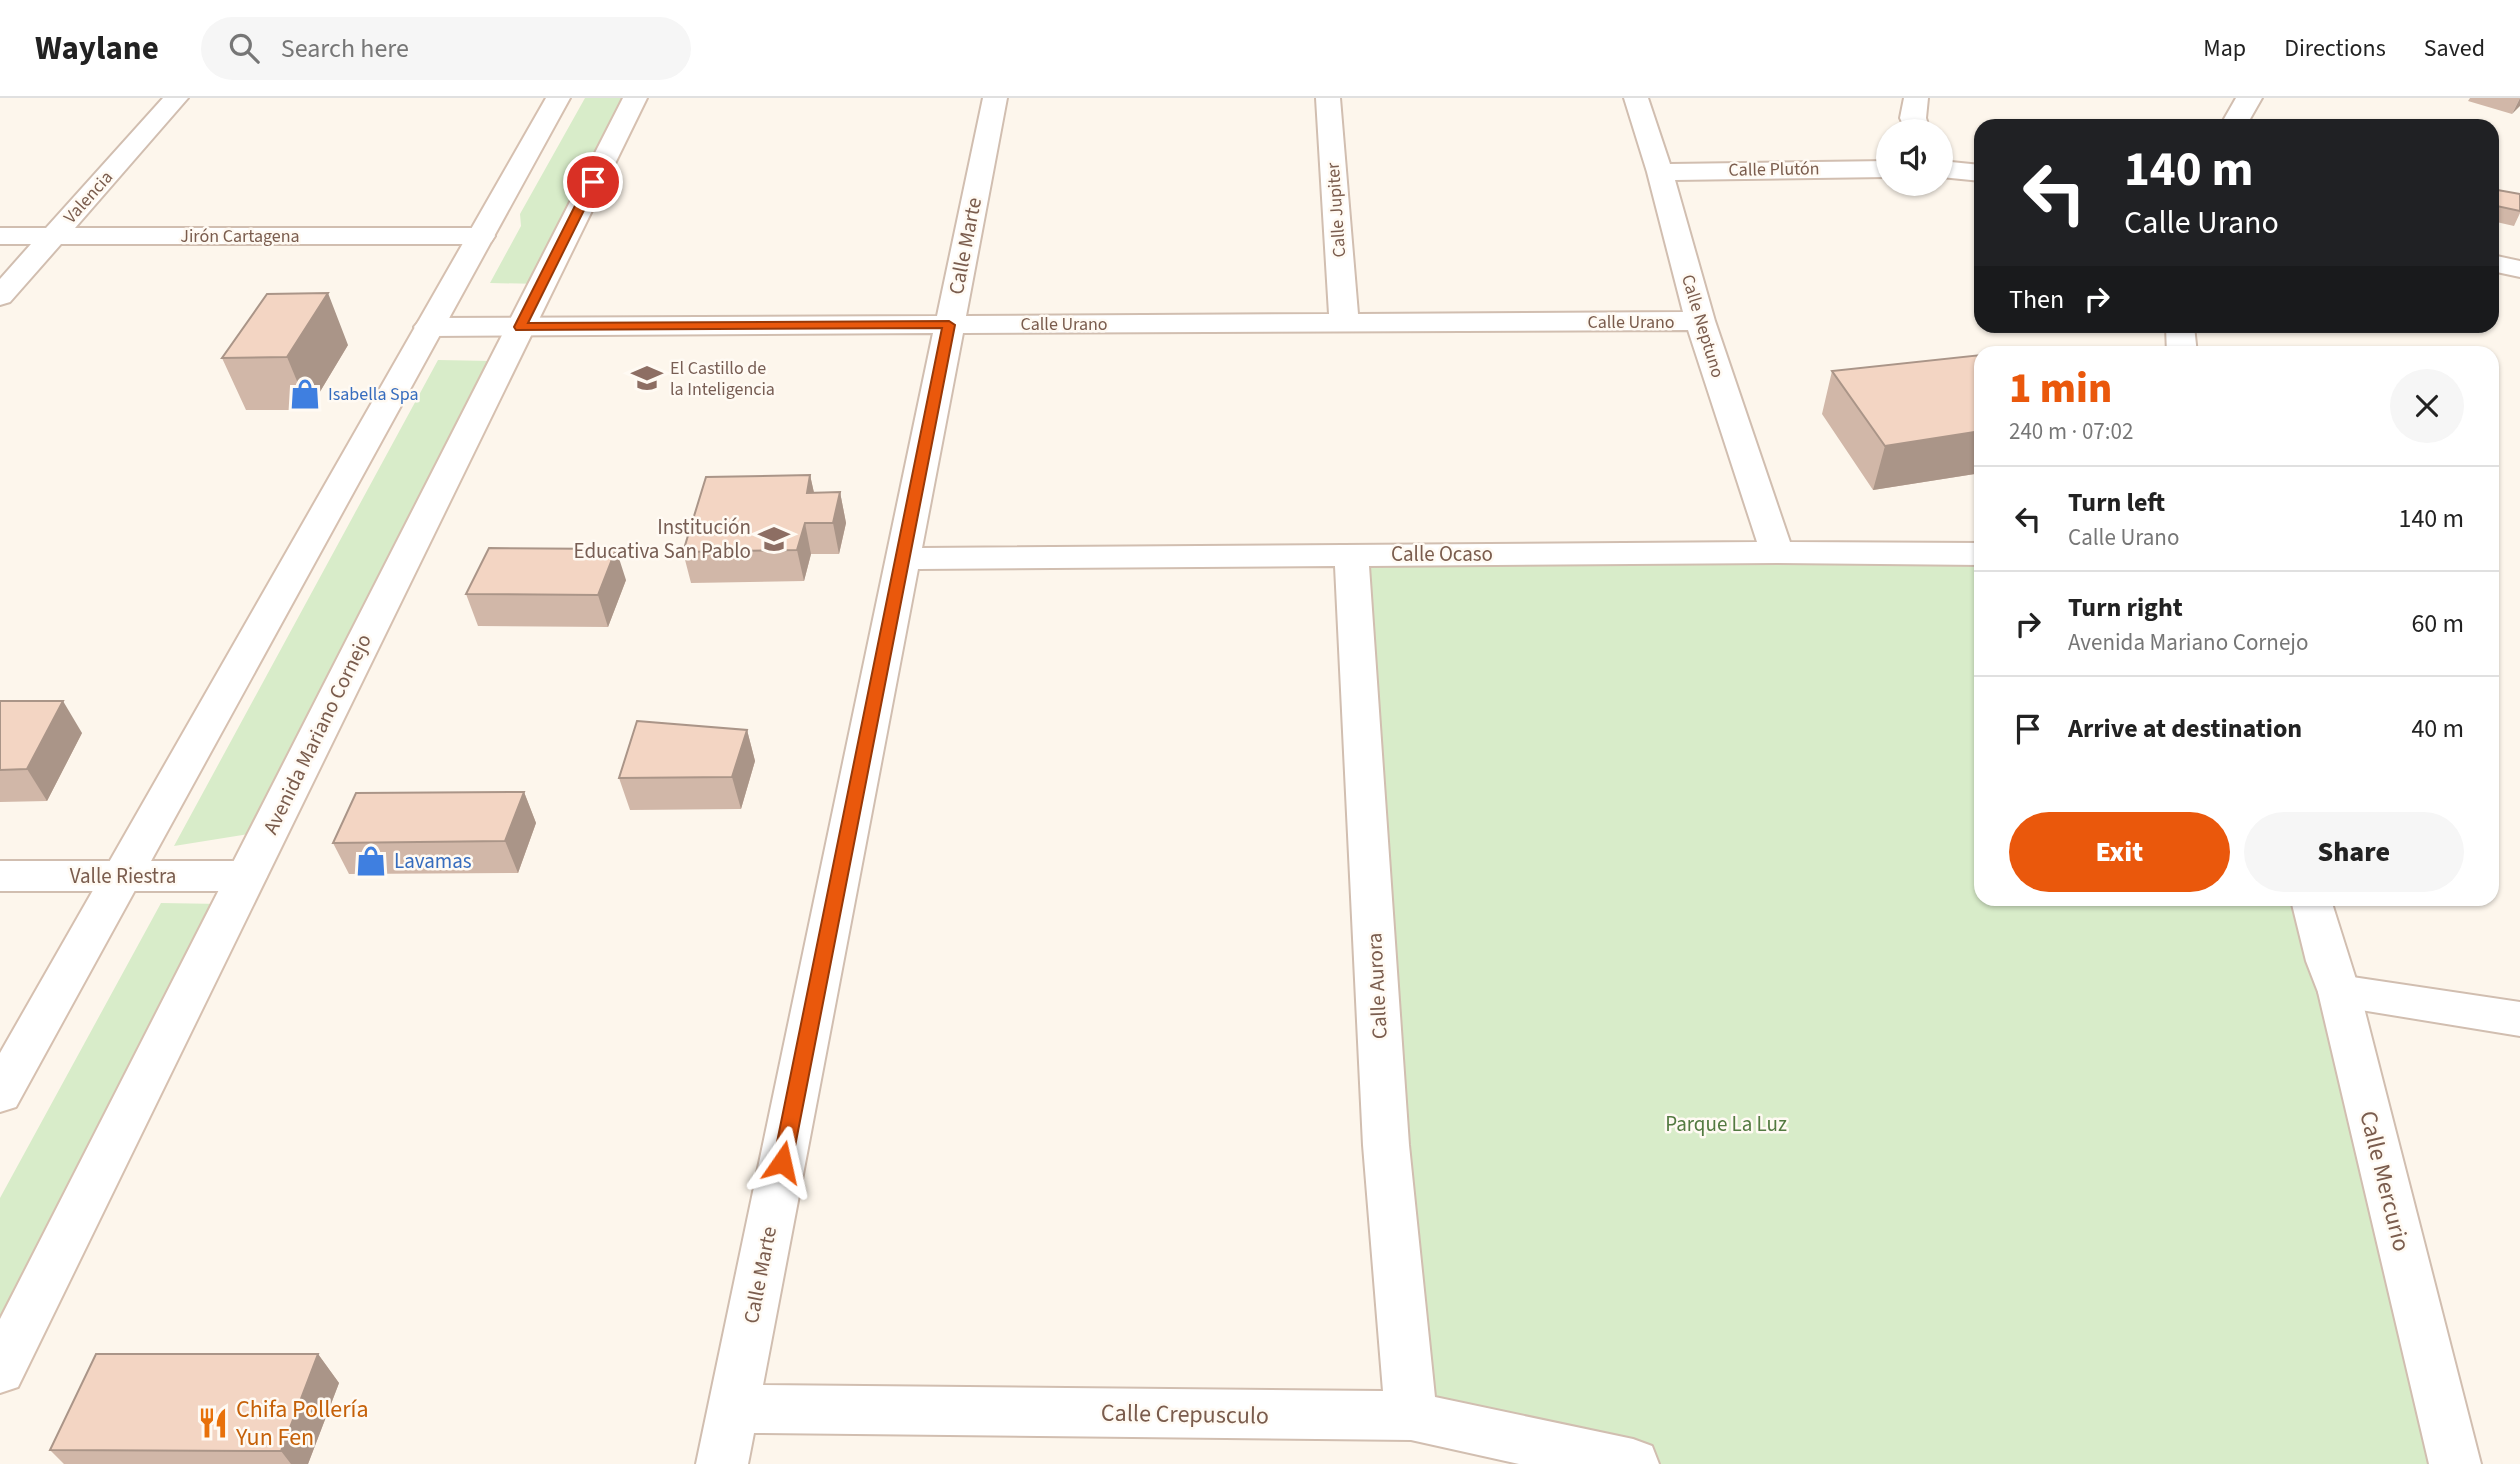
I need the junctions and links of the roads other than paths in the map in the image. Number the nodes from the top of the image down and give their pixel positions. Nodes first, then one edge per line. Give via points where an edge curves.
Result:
1 (176, 98) edge
2 (558, 98) edge
3 (635, 98) edge
4 (995, 98) edge
5 (1328, 98) edge
6 (1636, 98) edge
7 (1916, 98) edge
8 (2250, 98) edge
9 (1913, 119) edge
10 (2236, 119) edge
11 (1876, 169) edge
12 (1953, 170) edge
13 (1660, 172) junction
14 (1974, 172) edge
15 (0, 236) edge
16 (53, 236) junction
17 (481, 236) junction
18 (2499, 265) edge
19 (2520, 269) edge
20 (0, 296) edge
21 (1700, 321) junction
22 (1344, 323) junction
23 (949, 325) junction
24 (429, 327) junction
25 (520, 327) junction
26 (1777, 552) junction
27 (1974, 554) edge
28 (1351, 555) junction
29 (903, 559) junction
30 (0, 876) edge
31 (123, 876) junction
32 (247, 876) junction
33 (2313, 906) edge
34 (2339, 992) junction
35 (2520, 1019) edge
36 (0, 1094) edge
37 (0, 1370) edge
38 (733, 1409) junction
39 (1411, 1416) junction
40 (722, 1464) edge
41 (1633, 1464) edge
42 (2455, 1464) edge

1 - 16 street, Valencia
2 - 17 street
3 - 25 street, Avenida Mariano Cornejo
4 - 23 street, Calle Marte
5 - 22 street, Calle Jupiter
6 - 13 street, Calle Neptuno
7 - 9 street
8 - 10 street
11 - 13 street, Calle Plutón
12 - 14 street
13 - 21 street, Calle Neptuno
15 - 16 street, Jirón Cartagena
16 - 17 street, Jirón Cartagena
16 - 20 street, Valencia
17 - 24 street
18 - 19 street
21 - 22 street, Calle Urano
21 - 26 street, Calle Neptuno
22 - 23 street, Calle Urano
23 - 25 street, Calle Urano
23 - 29 street, Calle Marte
24 - 25 street, Calle Urano
24 - 31 street
25 - 32 street, Avenida Mariano Cornejo
26 - 27 street, Calle Ocaso
26 - 28 street, Calle Ocaso
28 - 29 street, Calle Ocaso
28 - 39 street, Calle Aurora via 1386,1145
29 - 38 street, Calle Marte
30 - 31 street, Valle Riestra
31 - 32 street, Valle Riestra
31 - 36 street
32 - 37 street, Avenida Mariano Cornejo
33 - 34 street, Calle Mercurio
34 - 35 street
34 - 42 street, Calle Mercurio
38 - 39 street, Calle Crepusculo
38 - 40 street, Calle Marte
39 - 41 street, Calle Crepusculo

